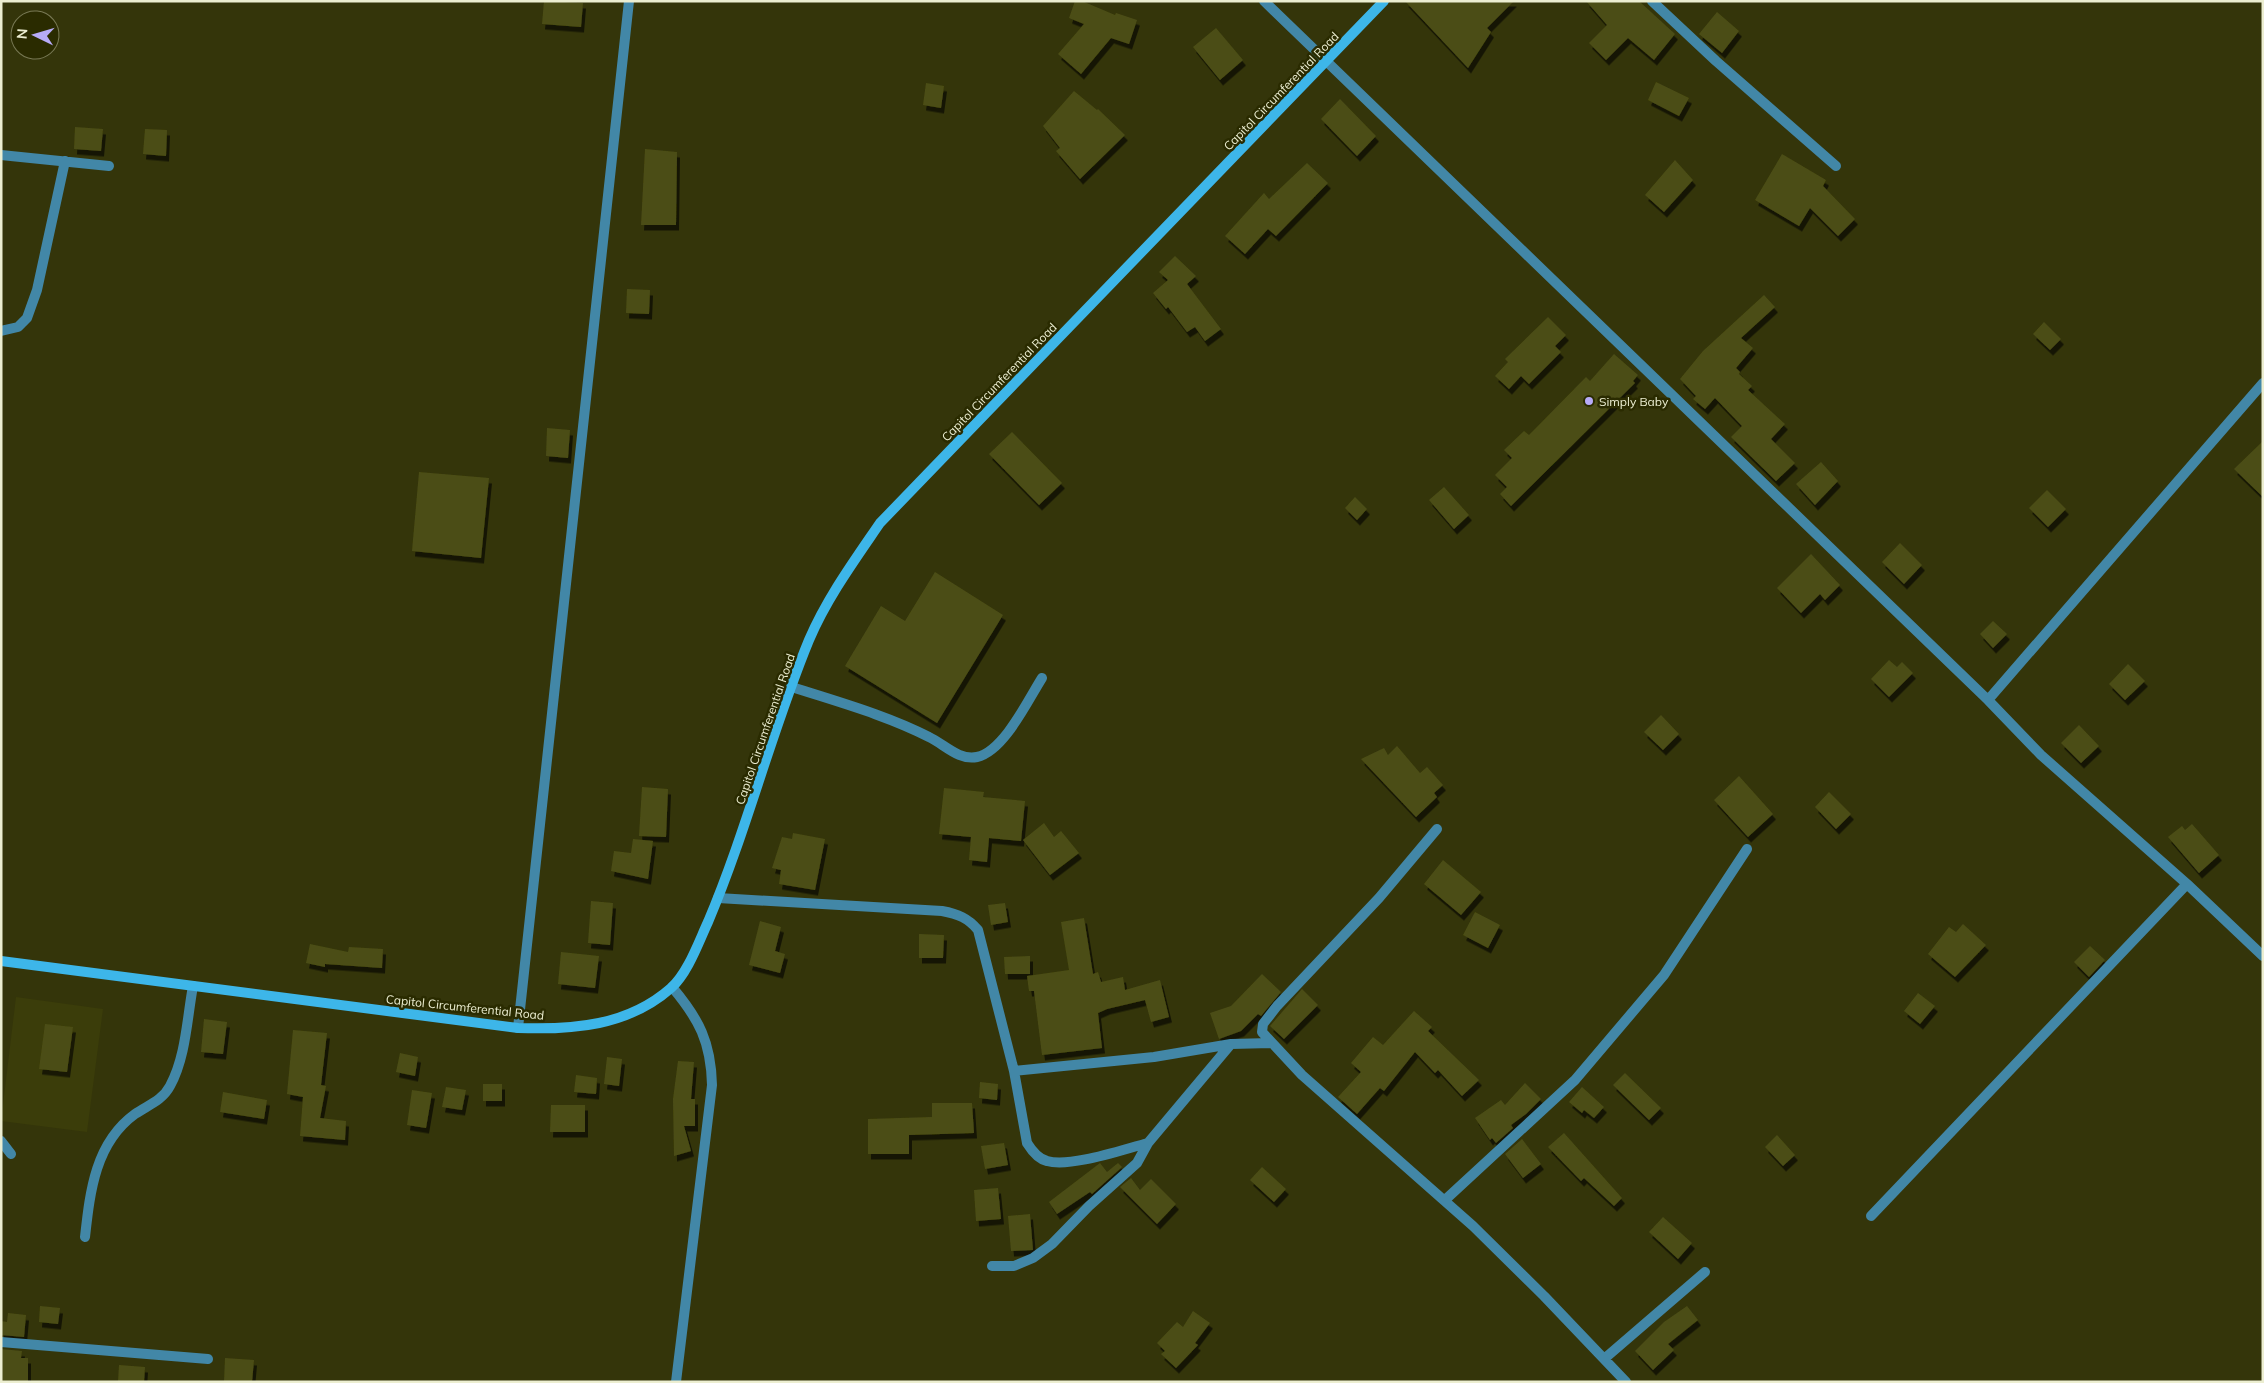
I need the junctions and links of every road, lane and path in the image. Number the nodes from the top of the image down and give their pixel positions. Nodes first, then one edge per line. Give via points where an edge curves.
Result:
1 (629, 1) edge
2 (1264, 1) edge
3 (1384, 1) edge
4 (1652, 1) edge
5 (1327, 62) junction
6 (1, 154) edge
7 (64, 161) junction
8 (109, 166) dead end
9 (1836, 166) dead end
10 (1, 331) edge
11 (2263, 383) edge
12 (1042, 678) dead end
13 (792, 687) junction
14 (1988, 700) junction
15 (1437, 829) dead end
16 (1748, 849) dead end
17 (2187, 884) junction
18 (718, 898) junction
19 (2263, 956) edge
20 (1, 961) edge
21 (192, 986) junction
22 (672, 987) junction
23 (518, 1028) junction
24 (1271, 1043) junction
25 (1231, 1044) junction
26 (1014, 1071) junction
27 (1, 1141) edge
28 (1148, 1143) junction
29 (11, 1154) dead end
30 (1445, 1200) junction
31 (1871, 1216) dead end
32 (85, 1237) dead end
33 (992, 1266) dead end
34 (1705, 1272) dead end
35 (1, 1342) edge
36 (208, 1359) dead end
37 (1604, 1359) junction
38 (676, 1382) edge
39 (1626, 1382) edge

1 - 23 street
2 - 5 street
3 - 5 main road, Capitol Circumferential Road
4 - 9 street
5 - 13 main road, Capitol Circumferential Road via 880,523 840,581 810,639
5 - 14 street
6 - 7 street
7 - 8 street
7 - 10 street via 37,290 27,318 18,327
11 - 14 street
12 - 13 street via 1004,738 988,752 976,757 951,752 932,738 901,724
13 - 18 main road, Capitol Circumferential Road
14 - 17 street via 2040,755
15 - 24 street via 1380,898 1266,1019 1262,1032
16 - 30 street via 1664,975 1575,1080
17 - 19 street
17 - 31 street
18 - 22 main road, Capitol Circumferential Road via 694,954
18 - 26 street via 959,914 978,930
20 - 21 main road, Capitol Circumferential Road
21 - 23 main road, Capitol Circumferential Road
21 - 32 street via 180,1060 170,1087 158,1102 134,1115 110,1139 90,1192
22 - 23 main road, Capitol Circumferential Road via 639,1009 600,1024 558,1029
22 - 38 street via 689,1007 708,1045 712,1085
24 - 25 street
24 - 30 street via 1302,1075
25 - 26 street via 1154,1057
25 - 28 street
26 - 28 street via 1027,1143 1046,1161 1066,1162
27 - 29 street
28 - 33 street via 1136,1163 1052,1244 1033,1258 1014,1266
30 - 37 street
34 - 37 street
35 - 36 street
37 - 39 street

